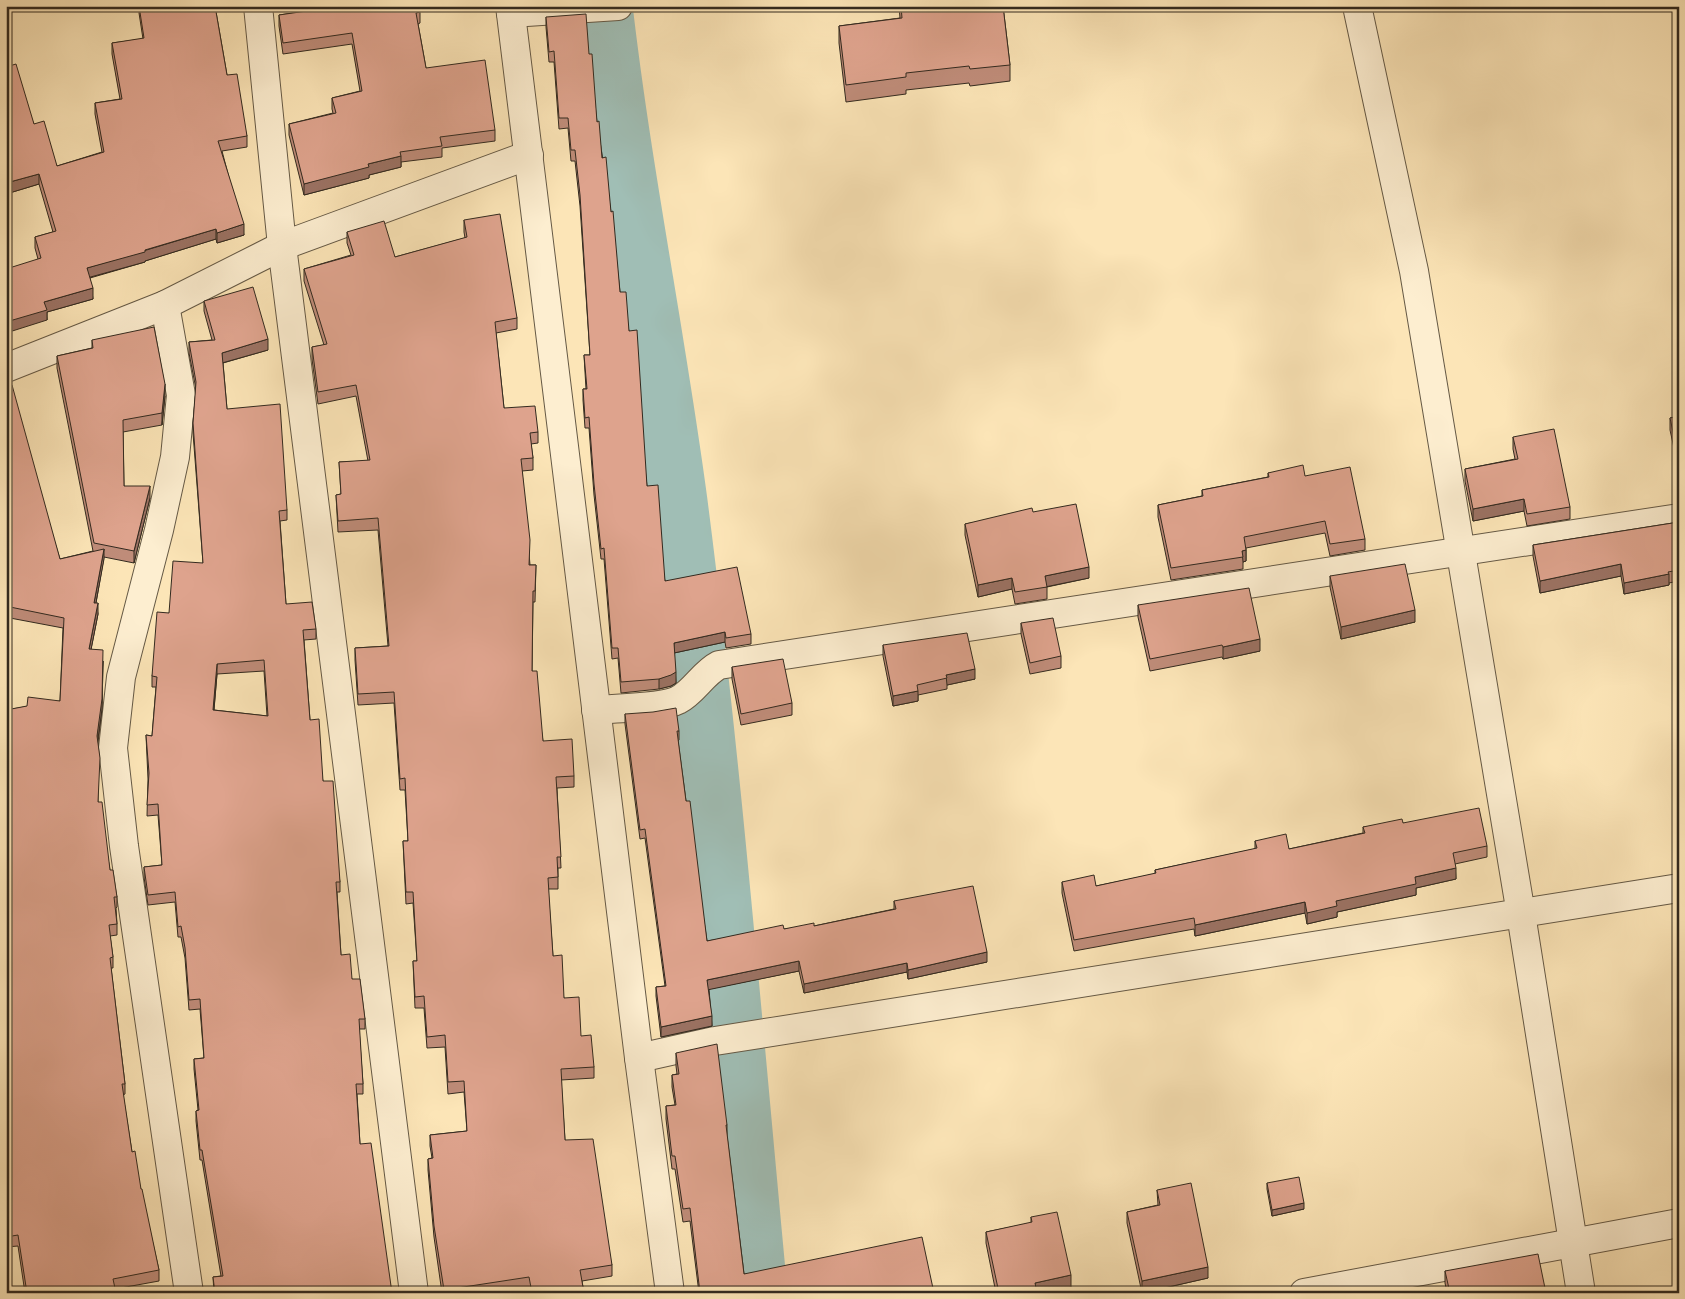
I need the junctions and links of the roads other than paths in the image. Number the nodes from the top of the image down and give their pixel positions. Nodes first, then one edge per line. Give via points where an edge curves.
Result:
1 (258, 6) edge
2 (617, 6) edge
3 (1356, 6) edge
4 (511, 10) edge
5 (529, 155) junction
6 (282, 246) junction
7 (165, 305) junction
8 (6, 368) edge
9 (1679, 518) edge
10 (1470, 550) junction
11 (596, 710) junction
12 (1679, 888) edge
13 (1528, 913) junction
14 (639, 1058) junction
15 (1679, 1223) edge
16 (1572, 1242) junction
17 (189, 1293) edge
18 (414, 1293) edge
19 (670, 1293) edge
20 (1304, 1293) edge
21 (1581, 1293) edge

1 - 6 street
2 - 4 street
3 - 10 street
4 - 5 street
5 - 6 street
5 - 11 street
6 - 7 street
6 - 18 street
7 - 8 street
7 - 17 street via 181,396 175,457 121,677 113,748 124,846
9 - 10 street
10 - 11 street via 720,665 711,669 679,700 667,704
10 - 13 street
11 - 14 street
12 - 13 street
13 - 14 street via 715,1041
13 - 16 street
14 - 19 street
15 - 16 street
16 - 20 street
16 - 21 street

